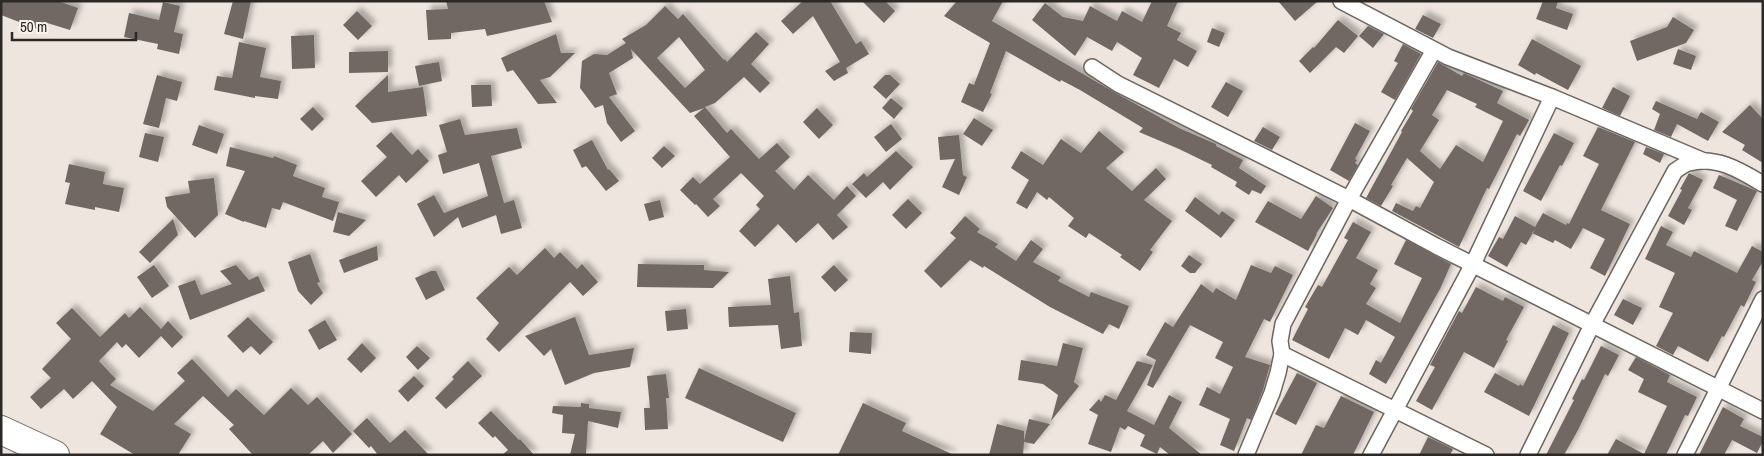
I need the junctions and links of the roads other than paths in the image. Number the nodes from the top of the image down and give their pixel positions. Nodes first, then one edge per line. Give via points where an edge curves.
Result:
1 (1341, 1) edge
2 (1434, 50) junction
3 (1092, 67) dead end
4 (1552, 97) junction
5 (1706, 161) junction
6 (1763, 184) edge
7 (1349, 199) junction
8 (1473, 264) junction
9 (1763, 299) edge
10 (1592, 325) junction
11 (1282, 354) junction
12 (1718, 388) junction
13 (1395, 409) junction
14 (1763, 411) edge
15 (1, 430) edge
16 (55, 455) edge
17 (1246, 455) edge
18 (1371, 455) edge
19 (1486, 455) edge
20 (1528, 455) edge
21 (1685, 455) edge

1 - 2 street
2 - 4 street
2 - 7 street
3 - 7 street via 1118,84
4 - 5 street
4 - 8 street
5 - 6 street via 1733,166
5 - 10 street via 1688,163 1675,171
7 - 8 street
7 - 11 street via 1282,324
8 - 10 street
8 - 13 street
9 - 12 street
10 - 12 street
10 - 20 street
11 - 13 street
11 - 17 street via 1272,393
12 - 14 street
12 - 21 street
13 - 18 street
13 - 19 street
15 - 16 highway

